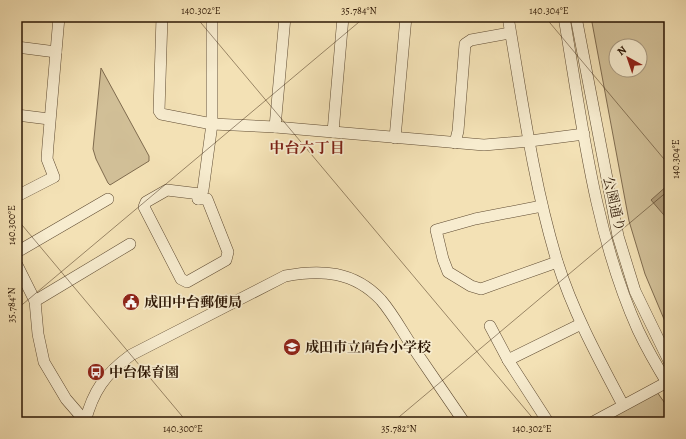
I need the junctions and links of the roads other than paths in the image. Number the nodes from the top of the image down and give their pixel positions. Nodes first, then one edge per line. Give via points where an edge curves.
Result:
1 (59, 17) edge
2 (162, 17) edge
3 (212, 17) edge
4 (285, 17) edge
5 (343, 17) edge
6 (406, 17) edge
7 (508, 17) edge
8 (564, 17) edge
9 (576, 17) edge
10 (510, 33) junction
11 (17, 47) edge
12 (56, 52) junction
13 (17, 115) edge
14 (49, 119) junction
15 (212, 124) junction
16 (275, 127) junction
17 (333, 132) junction
18 (584, 134) junction
19 (395, 138) junction
20 (530, 141) junction
21 (455, 143) junction
22 (17, 196) edge
23 (198, 198) junction
24 (108, 199) dead end
25 (542, 206) junction
26 (130, 244) dead end
27 (17, 252) edge
28 (557, 262) junction
29 (17, 265) edge
30 (35, 300) junction
31 (581, 324) junction
32 (490, 326) dead end
33 (508, 360) junction
34 (669, 361) edge
35 (668, 383) edge
36 (623, 405) junction
37 (85, 422) edge
38 (464, 422) edge
39 (548, 422) edge
40 (593, 422) edge

1 - 12 street
2 - 15 street via 159,111 161,114
3 - 15 street
4 - 16 street
5 - 17 street
6 - 19 street
7 - 10 street
8 - 18 street, 公園通り
9 - 34 street, 公園通り via 618,236 635,291
10 - 20 street
10 - 21 street via 471,40 465,44
11 - 12 street
12 - 14 street
13 - 14 street
14 - 22 street via 47,159 54,177
15 - 16 street
15 - 23 street via 203,190
16 - 17 street
17 - 19 street
18 - 20 street
18 - 35 street, 公園通り via 596,196 616,271 638,331
19 - 21 street
20 - 21 street
20 - 25 street
23 - 23 street via 207,199 228,252 226,260 187,282 181,279 144,207 146,202 167,190 200,194
24 - 27 street
25 - 28 street
25 - 28 street via 475,219 436,230 443,259 448,272 481,289
26 - 30 street
28 - 31 street
29 - 30 street
30 - 37 street via 44,362 66,399
31 - 33 street
31 - 36 street
32 - 33 street
33 - 39 street
35 - 36 street
36 - 40 street
37 - 38 street via 93,397 103,380 113,368 131,355 285,276 304,272 338,274 352,280 381,300

